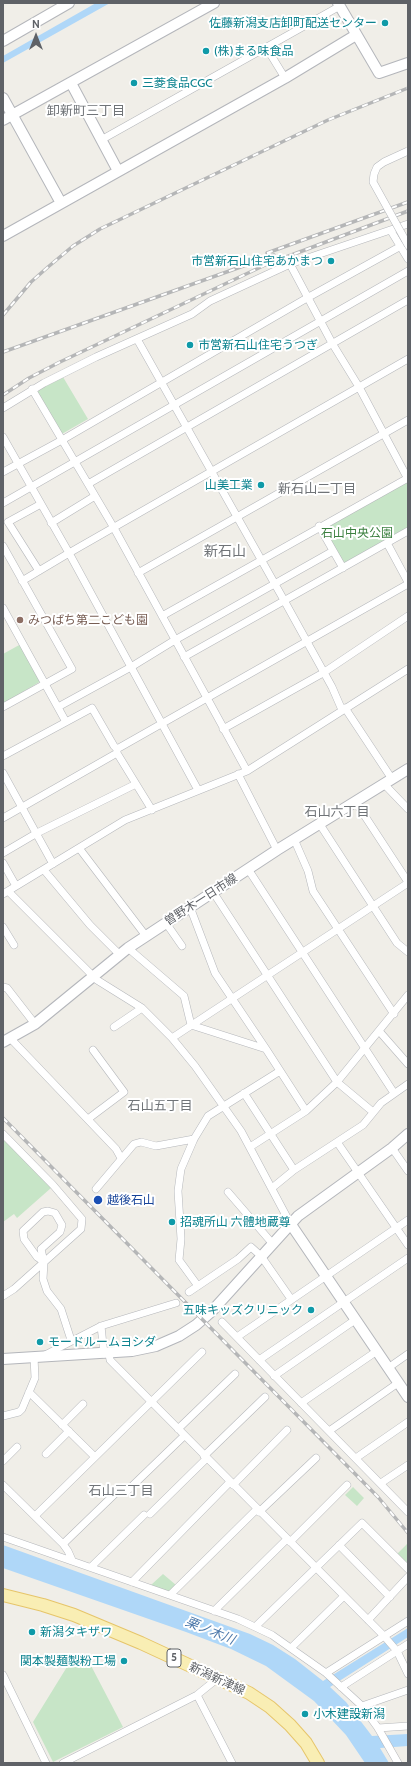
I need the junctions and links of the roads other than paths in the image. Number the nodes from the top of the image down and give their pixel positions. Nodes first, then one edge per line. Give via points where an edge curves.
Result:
1 (69, 3) edge
2 (214, 3) edge
3 (339, 5) edge
4 (356, 35) junction
5 (3, 41) edge
6 (266, 47) junction
7 (408, 63) edge
8 (285, 78) junction
9 (71, 82) junction
10 (3, 98) edge
11 (8, 118) edge
12 (101, 140) junction
13 (408, 151) edge
14 (118, 171) junction
15 (61, 203) junction
16 (408, 224) edge
17 (391, 231) junction
18 (3, 236) edge
19 (404, 245) edge
20 (408, 259) edge
21 (290, 264) junction
22 (408, 271) edge
23 (307, 298) junction
24 (408, 300) edge
25 (320, 321) junction
26 (136, 339) junction
27 (332, 343) junction
28 (408, 359) edge
29 (162, 382) junction
30 (359, 387) junction
31 (32, 390) junction
32 (174, 405) junction
33 (3, 408) edge
34 (408, 420) edge
35 (186, 427) junction
36 (384, 433) junction
37 (3, 437) edge
38 (62, 440) junction
39 (75, 462) junction
40 (17, 464) junction
41 (212, 471) junction
42 (3, 472) edge
43 (408, 478) edge
44 (88, 484) junction
45 (31, 487) junction
46 (95, 496) junction
47 (3, 503) edge
48 (41, 504) junction
49 (237, 517) junction
50 (51, 523) junction
51 (319, 526) junction
52 (114, 528) junction
53 (408, 531) edge
54 (386, 543) junction
55 (3, 546) edge
56 (333, 551) junction
57 (69, 553) junction
58 (261, 560) junction
59 (343, 568) junction
60 (38, 572) junction
61 (138, 573) junction
62 (22, 581) junction
63 (274, 583) junction
64 (408, 583) edge
65 (285, 602) junction
66 (3, 608) edge
67 (162, 616) junction
68 (408, 616) edge
69 (175, 640) junction
70 (307, 642) junction
71 (184, 658) junction
72 (131, 667) junction
73 (408, 669) edge
74 (323, 672) junction
75 (45, 683) junction
76 (206, 699) junction
77 (3, 707) edge
78 (58, 707) junction
79 (344, 709) junction
80 (66, 722) junction
81 (161, 725) junction
82 (223, 729) junction
83 (117, 751) junction
84 (3, 756) edge
85 (408, 770) edge
86 (247, 771) junction
87 (238, 774) junction
88 (3, 775) edge
89 (388, 781) junction
90 (136, 784) junction
91 (198, 790) junction
92 (355, 801) junction
93 (22, 807) junction
94 (408, 809) edge
95 (152, 810) junction
96 (3, 818) edge
97 (319, 823) junction
98 (37, 833) junction
99 (294, 839) junction
100 (79, 848) junction
101 (277, 850) junction
102 (3, 853) edge
103 (3, 863) edge
104 (53, 864) junction
105 (248, 869) junction
106 (44, 870) junction
107 (408, 883) edge
108 (16, 886) junction
109 (213, 892) junction
110 (6, 893) edge
111 (373, 906) junction
112 (190, 907) junction
113 (166, 923) junction
114 (3, 927) edge
115 (338, 929) junction
116 (146, 936) junction
117 (14, 945) dead end
118 (182, 946) dead end
119 (128, 948) junction
120 (408, 952) edge
121 (303, 953) junction
122 (120, 954) junction
123 (267, 975) junction
124 (93, 976) junction
125 (3, 987) edge
126 (408, 995) edge
127 (232, 998) junction
128 (142, 1008) junction
129 (394, 1014) junction
130 (35, 1024) junction
131 (191, 1024) junction
132 (114, 1027) dead end
133 (379, 1031) junction
134 (172, 1038) junction
135 (7, 1040) edge
136 (365, 1048) junction
137 (266, 1049) junction
138 (93, 1050) dead end
139 (408, 1064) edge
140 (280, 1071) junction
141 (337, 1082) junction
142 (408, 1084) edge
143 (244, 1093) junction
144 (394, 1093) junction
145 (222, 1106) junction
146 (306, 1111) junction
147 (373, 1112) junction
148 (88, 1119) junction
149 (270, 1133) junction
150 (3, 1134) edge
151 (408, 1134) edge
152 (194, 1138) junction
153 (337, 1142) junction
154 (250, 1147) junction
155 (392, 1148) junction
156 (121, 1158) junction
157 (294, 1170) junction
158 (408, 1172) edge
159 (358, 1173) junction
160 (272, 1188) junction
161 (96, 1189) dead end
162 (228, 1192) dead end
163 (408, 1220) edge
164 (290, 1223) junction
165 (396, 1228) junction
166 (272, 1243) junction
167 (408, 1245) edge
168 (29, 1246) junction
169 (43, 1246) junction
170 (261, 1256) junction
171 (408, 1258) edge
172 (44, 1262) junction
173 (325, 1276) junction
174 (198, 1286) junction
175 (189, 1292) dead end
176 (3, 1296) edge
177 (291, 1299) junction
178 (343, 1302) junction
179 (176, 1303) dead end
180 (355, 1320) junction
181 (222, 1322) dead end
182 (100, 1326) junction
183 (237, 1336) junction
184 (72, 1340) junction
185 (377, 1351) junction
186 (202, 1352) dead end
187 (106, 1354) junction
188 (408, 1354) edge
189 (38, 1357) junction
190 (3, 1359) edge
191 (259, 1360) junction
192 (388, 1368) junction
193 (235, 1374) dead end
194 (274, 1376) junction
195 (398, 1383) junction
196 (30, 1392) junction
197 (265, 1397) dead end
198 (408, 1398) edge
199 (152, 1402) junction
200 (301, 1403) junction
201 (83, 1404) dead end
202 (3, 1416) edge
203 (408, 1422) edge
204 (62, 1425) junction
205 (178, 1430) junction
206 (287, 1430) dead end
207 (69, 1432) junction
208 (329, 1432) junction
209 (184, 1436) junction
210 (18, 1447) dead end
211 (46, 1454) dead end
212 (95, 1457) junction
213 (206, 1457) junction
214 (316, 1458) dead end
215 (356, 1458) junction
216 (3, 1461) edge
217 (408, 1465) edge
218 (381, 1483) junction
219 (232, 1484) junction
220 (3, 1485) edge
221 (347, 1485) dead end
222 (407, 1509) edge
223 (258, 1511) junction
224 (35, 1516) junction
225 (3, 1536) edge
226 (288, 1540) junction
227 (63, 1544) junction
228 (339, 1545) junction
229 (72, 1560) junction
230 (91, 1567) junction
231 (316, 1568) junction
232 (408, 1569) edge
233 (408, 1577) edge
234 (132, 1582) junction
235 (3, 1595) edge
236 (170, 1595) junction
237 (344, 1596) junction
238 (390, 1597) junction
239 (214, 1612) junction
240 (368, 1620) junction
241 (408, 1621) edge
242 (255, 1627) junction
243 (385, 1638) junction
244 (408, 1644) edge
245 (292, 1647) junction
246 (396, 1650) junction
247 (328, 1674) junction
248 (408, 1674) edge
249 (3, 1675) edge
250 (218, 1678) junction
251 (339, 1685) junction
252 (408, 1690) edge
253 (196, 1695) junction
254 (362, 1706) junction
255 (408, 1726) edge
256 (379, 1730) junction
257 (46, 1763) edge
258 (64, 1763) edge
259 (232, 1763) edge
260 (318, 1763) edge
261 (398, 1763) edge

1 - 5 street
2 - 9 street
3 - 4 street
3 - 6 street
4 - 7 street via 379,73
4 - 8 street
6 - 8 street
6 - 12 street
8 - 14 street
9 - 11 street
9 - 12 street
10 - 11 street
11 - 15 street
12 - 14 street
13 - 19 street, bridge via 377,168 373,182
14 - 15 street
15 - 18 street
16 - 17 street
17 - 19 street
17 - 21 street
19 - 20 street
19 - 23 street
21 - 23 street
21 - 26 street via 210,300 192,314
22 - 25 street
23 - 25 street
23 - 29 street
24 - 27 street
25 - 27 street
25 - 32 street
26 - 29 street
26 - 31 street
27 - 30 street
27 - 35 street
28 - 30 street
29 - 32 street
29 - 38 street
30 - 36 street
30 - 41 street
31 - 33 street
31 - 38 street
32 - 35 street
32 - 39 street
34 - 36 street
35 - 41 street
35 - 44 street
36 - 43 street
36 - 49 street
37 - 40 street
38 - 39 street
38 - 40 street
39 - 44 street
39 - 45 street
40 - 42 street
40 - 45 street
41 - 49 street
41 - 52 street
43 - 51 street
44 - 46 street
45 - 47 street
45 - 48 street
46 - 50 street
46 - 52 street
48 - 50 street
48 - 60 street via 8,522
49 - 58 street
49 - 61 street
50 - 57 street
51 - 56 street
51 - 58 street
52 - 57 street
52 - 61 street
53 - 54 street
54 - 59 street
54 - 64 street
55 - 62 street
56 - 59 street
56 - 63 street
57 - 60 street
57 - 72 street
58 - 63 street
58 - 67 street
59 - 65 street
60 - 62 street
61 - 67 street
62 - 75 street via 72,669
63 - 65 street
63 - 69 street
64 - 70 street
65 - 70 street
65 - 71 street
66 - 75 street
67 - 69 street
68 - 74 street
69 - 71 street
69 - 72 street
70 - 74 street
70 - 76 street
71 - 76 street
72 - 78 street
72 - 81 street
73 - 79 street
74 - 79 street
74 - 82 street
75 - 77 street
75 - 78 street
76 - 81 street
76 - 82 street
78 - 80 street
79 - 86 street
79 - 89 street
80 - 83 street via 92,708
80 - 84 street
81 - 83 street
81 - 91 street
82 - 86 street
83 - 90 street
83 - 93 street
85 - 89 street, 曽野木一日市線
86 - 87 street
87 - 91 street
87 - 101 street
88 - 93 street
89 - 92 street, 曽野木一日市線
89 - 94 street
90 - 95 street
90 - 98 street
91 - 95 street
92 - 97 street, 曽野木一日市線
92 - 107 street
93 - 96 street
93 - 98 street
95 - 100 street via 125,820
97 - 99 street, 曽野木一日市線
97 - 111 street
98 - 102 street
98 - 104 street
99 - 101 street, 曽野木一日市線
99 - 115 street via 308,870 313,891
100 - 104 street
100 - 116 street
101 - 105 street, 曽野木一日市線
103 - 108 street
104 - 106 street
105 - 109 street, 曽野木一日市線
105 - 121 street
106 - 108 street
106 - 122 street via 90,925
107 - 111 street
108 - 110 street
109 - 112 street, 曽野木一日市線
109 - 123 street
110 - 124 street
111 - 115 street
111 - 120 street via 397,942
112 - 113 street, 曽野木一日市線
112 - 127 street via 209,960
113 - 116 street, 曽野木一日市線
113 - 118 street
114 - 117 street
115 - 121 street
115 - 129 street
116 - 119 street, 曽野木一日市線
119 - 122 street, 曽野木一日市線
119 - 131 street via 184,996
121 - 123 street
121 - 136 street
122 - 124 street, 曽野木一日市線
123 - 127 street
123 - 141 street
124 - 128 street via 101,984
124 - 130 street, 曽野木一日市線
125 - 130 street via 7,988
126 - 129 street
127 - 131 street
127 - 137 street
128 - 132 street
128 - 134 street
129 - 133 street
130 - 135 street, 曽野木一日市線
131 - 134 street
131 - 137 street
133 - 136 street
133 - 139 street
134 - 145 street
135 - 148 street
136 - 141 street
136 - 144 street
137 - 140 street
138 - 148 street via 124,1092
140 - 143 street
140 - 146 street
141 - 146 street
141 - 147 street
142 - 144 street
143 - 145 street
143 - 149 street
144 - 147 street
145 - 152 street via 208,1116
145 - 154 street
146 - 149 street
147 - 153 street via 363,1125
148 - 156 street
149 - 154 street
149 - 157 street
150 - 172 street via 54,1185 82,1219 81,1229
151 - 155 street
152 - 156 street via 156,1146 137,1142
152 - 174 street via 178,1179 180,1260
153 - 157 street
153 - 159 street
154 - 160 street
155 - 158 street
155 - 159 street
156 - 161 street
157 - 160 street
159 - 164 street
159 - 165 street
160 - 164 street
162 - 166 street
163 - 165 street
164 - 166 street
164 - 173 street
165 - 167 street
165 - 173 street
166 - 170 street
168 - 169 street
168 - 169 street via 24,1239 23,1231 43,1212 48,1211 55,1214 62,1225 60,1232
168 - 172 street
169 - 172 street via 41,1253
170 - 174 street via 251,1247
170 - 177 street
170 - 187 street via 212,1311 179,1336 156,1346
171 - 178 street
172 - 176 street
172 - 184 street via 43,1279 47,1291 61,1309
173 - 177 street
173 - 178 street
174 - 175 street
177 - 183 street
178 - 180 street
178 - 191 street
179 - 182 street
180 - 185 street
180 - 194 street
181 - 183 street
182 - 184 street
182 - 187 street
183 - 191 street
184 - 189 street
185 - 192 street
185 - 200 street
186 - 199 street
187 - 189 street
187 - 199 street
188 - 192 street
189 - 190 street
189 - 196 street
191 - 194 street
192 - 195 street
193 - 205 street
194 - 200 street
195 - 198 street
195 - 208 street
196 - 202 street via 19,1412
196 - 204 street
197 - 213 street
199 - 205 street
199 - 212 street
200 - 208 street
201 - 204 street
203 - 215 street
204 - 207 street
205 - 209 street
206 - 219 street
207 - 211 street
207 - 212 street
208 - 215 street
209 - 213 street
209 - 227 street via 126,1492 121,1488
210 - 216 street
212 - 224 street
213 - 219 street
213 - 230 street
214 - 223 street
215 - 218 street
217 - 218 street
218 - 222 street
219 - 223 street
219 - 234 street
220 - 224 street
221 - 226 street
223 - 226 street
223 - 236 street
224 - 227 street
225 - 229 street
226 - 231 street
226 - 239 street
227 - 229 street
228 - 231 street
228 - 232 street via 362,1523
228 - 238 street
229 - 230 street
230 - 234 street
231 - 237 street
231 - 242 street
233 - 238 street
234 - 236 street
235 - 250 main road, 新潟新津線 / 5 via 74,1616
236 - 239 street
237 - 240 street
237 - 245 street
238 - 240 street
239 - 242 street
240 - 243 street
241 - 243 street
242 - 245 street
243 - 246 street
243 - 247 street
244 - 246 street
245 - 247 street
246 - 248 street
246 - 251 street
247 - 251 street
249 - 257 street
250 - 253 street
250 - 260 main road, 新潟新津線 / 5 via 270,1708 306,1743
251 - 254 street
252 - 254 street
253 - 258 street
253 - 259 street
254 - 256 street
255 - 256 street
256 - 261 street

